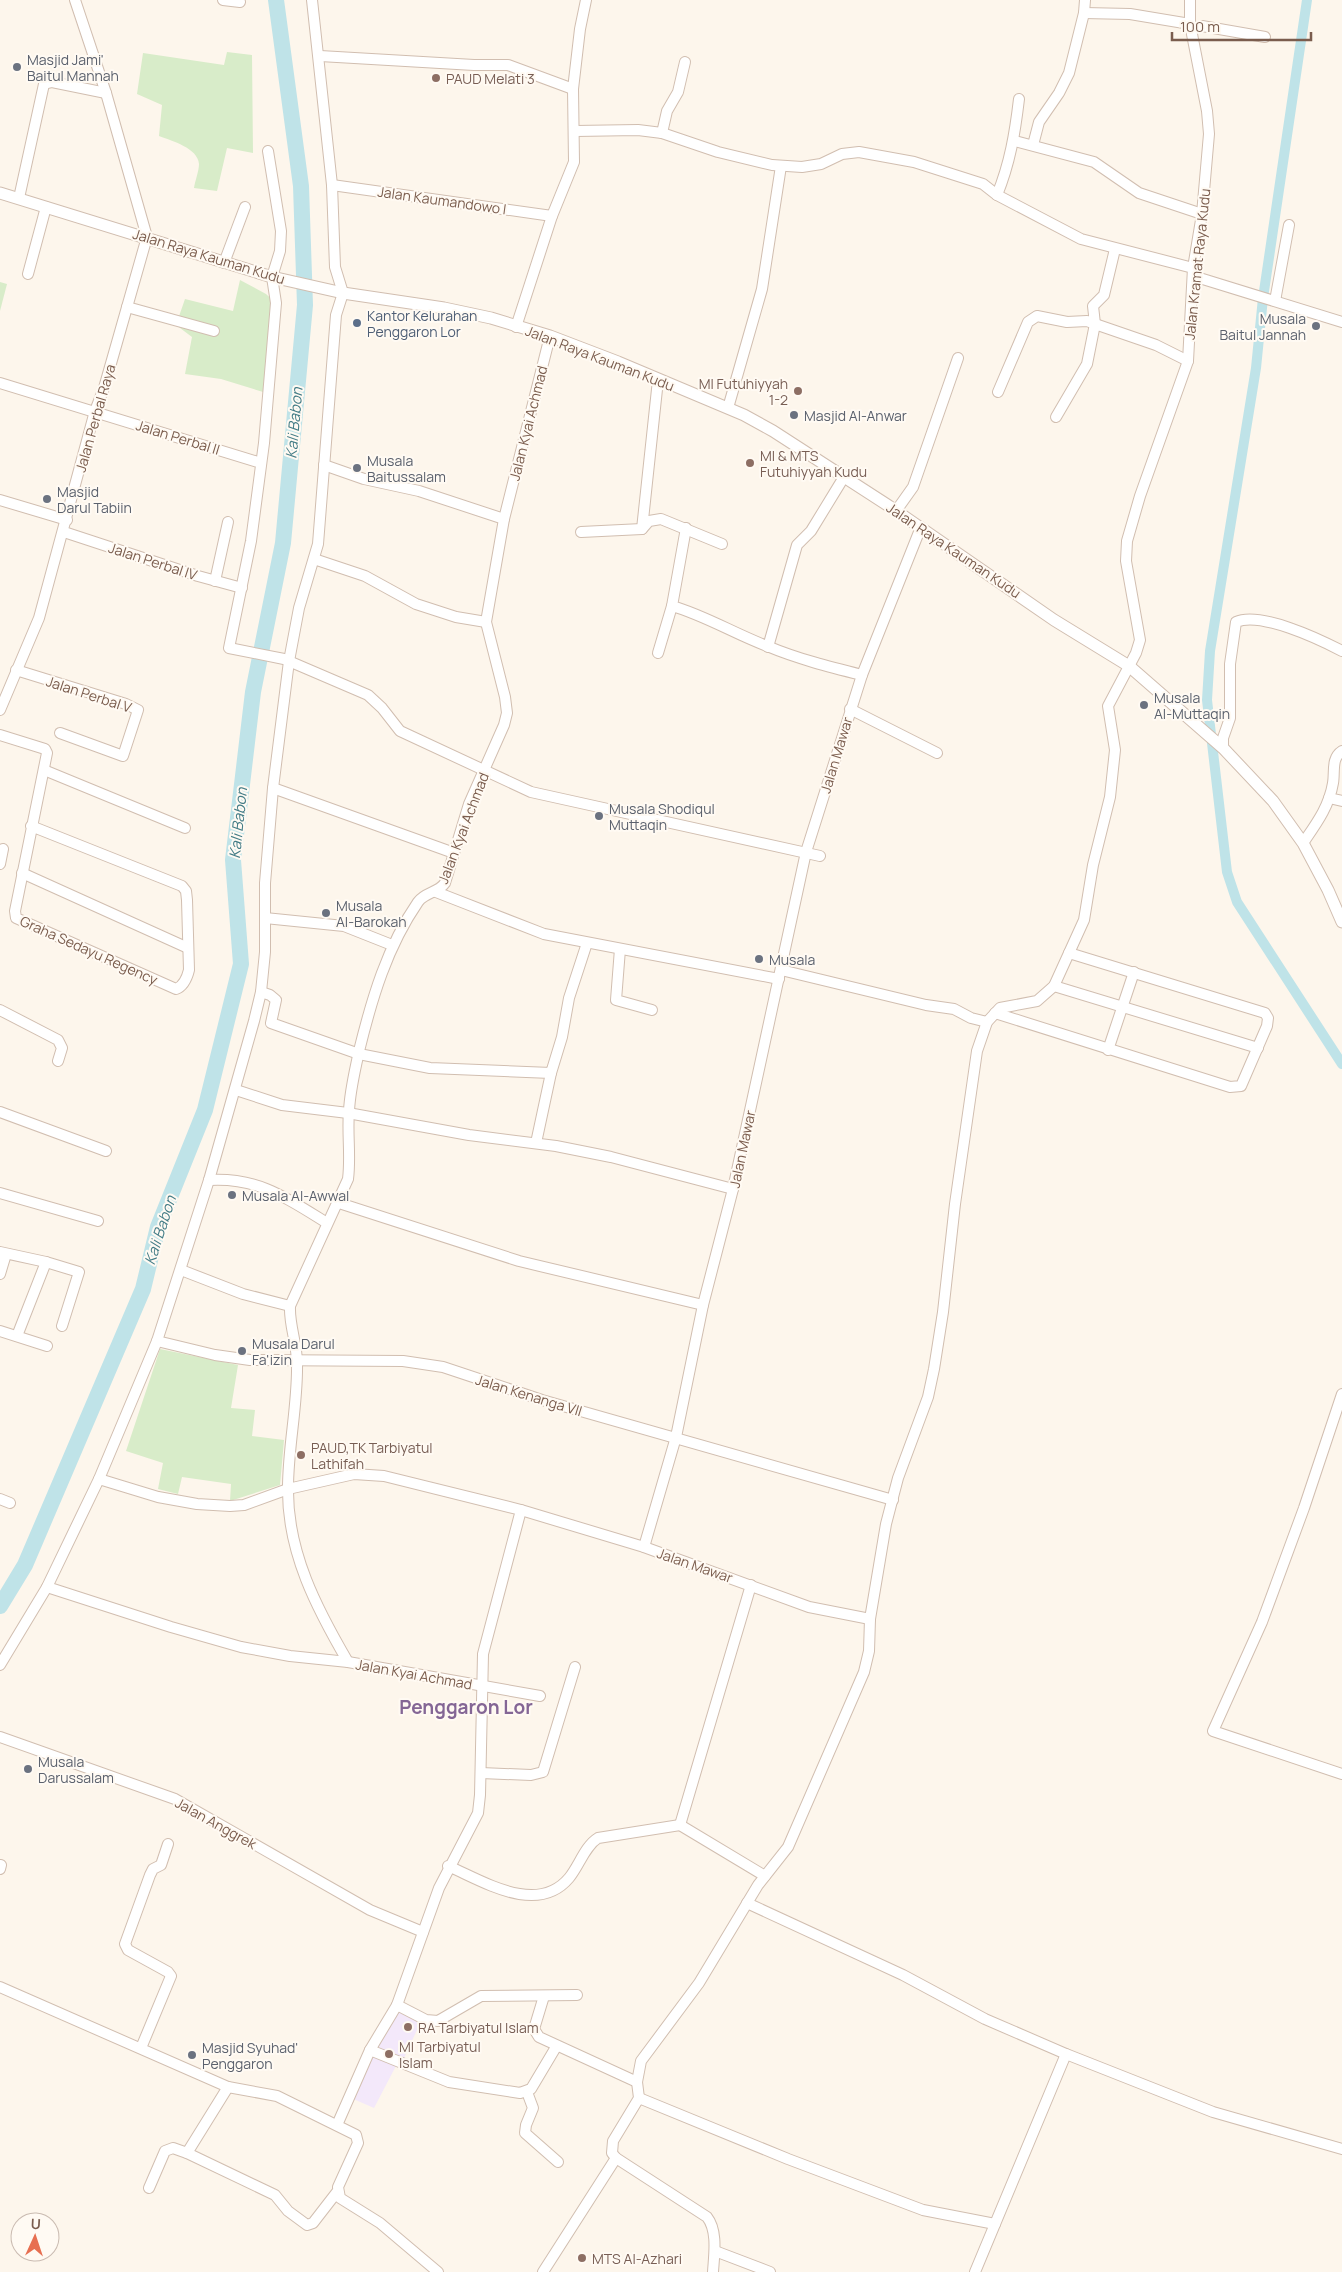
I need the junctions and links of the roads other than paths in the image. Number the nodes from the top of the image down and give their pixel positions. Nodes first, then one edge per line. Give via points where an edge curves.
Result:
1 (75, 0) edge
2 (223, 0) edge
3 (312, 0) edge
4 (586, 0) edge
5 (1085, 0) edge
6 (1190, 0) edge
7 (240, 2) dead end
8 (1084, 13) junction
9 (1191, 27) junction
10 (1265, 37) dead end
11 (320, 56) junction
12 (684, 62) dead end
13 (573, 89) junction
14 (106, 94) junction
15 (1019, 99) dead end
16 (575, 131) junction
17 (662, 133) junction
18 (1015, 141) junction
19 (1033, 146) junction
20 (268, 151) dead end
21 (781, 166) junction
22 (332, 185) junction
23 (0, 193) edge
24 (997, 195) junction
25 (19, 198) junction
26 (46, 207) junction
27 (245, 207) dead end
28 (1202, 214) junction
29 (552, 216) junction
30 (1289, 225) dead end
31 (146, 237) junction
32 (1115, 249) junction
33 (224, 263) junction
34 (1193, 272) junction
35 (28, 274) dead end
36 (273, 277) junction
37 (339, 292) junction
38 (1272, 300) junction
39 (126, 307) junction
40 (1342, 322) edge
41 (1095, 324) junction
42 (516, 327) junction
43 (214, 330) dead end
44 (550, 336) junction
45 (958, 358) dead end
46 (1188, 361) junction
47 (658, 380) junction
48 (0, 382) edge
49 (998, 392) dead end
50 (728, 408) junction
51 (95, 411) junction
52 (1056, 417) dead end
53 (261, 463) junction
54 (324, 465) junction
55 (844, 476) junction
56 (0, 500) edge
57 (896, 511) junction
58 (504, 519) junction
59 (67, 520) junction
60 (228, 522) dead end
61 (686, 528) junction
62 (921, 528) junction
63 (642, 529) junction
64 (64, 532) junction
65 (581, 532) dead end
66 (722, 544) dead end
67 (314, 559) junction
68 (215, 581) junction
69 (242, 588) junction
70 (672, 606) junction
71 (486, 622) junction
72 (768, 647) junction
73 (1342, 651) edge
74 (658, 653) dead end
75 (287, 660) junction
76 (1129, 666) junction
77 (16, 670) junction
78 (862, 675) junction
79 (850, 709) junction
80 (0, 710) edge
81 (60, 733) dead end
82 (0, 735) edge
83 (1224, 748) junction
84 (1342, 751) edge
85 (937, 753) dead end
86 (44, 770) junction
87 (484, 772) junction
88 (273, 788) junction
89 (1329, 798) junction
90 (1342, 802) edge
91 (31, 826) junction
92 (185, 828) dead end
93 (1303, 843) junction
94 (3, 849) dead end
95 (806, 852) junction
96 (454, 853) junction
97 (820, 856) dead end
98 (0, 864) edge
99 (22, 874) junction
100 (436, 892) junction
101 (265, 918) junction
102 (1342, 922) edge
103 (587, 942) junction
104 (392, 945) junction
105 (188, 948) junction
106 (620, 949) junction
107 (1069, 952) junction
108 (1134, 972) junction
109 (780, 974) junction
110 (1054, 986) junction
111 (261, 992) junction
112 (1123, 1008) junction
113 (0, 1010) edge
114 (652, 1010) dead end
115 (996, 1013) junction
116 (987, 1022) junction
117 (1258, 1048) junction
118 (1108, 1050) junction
119 (359, 1054) junction
120 (58, 1062) dead end
121 (552, 1073) junction
122 (236, 1090) junction
123 (0, 1112) edge
124 (348, 1113) junction
125 (536, 1143) junction
126 (106, 1151) dead end
127 (209, 1180) junction
128 (733, 1188) junction
129 (0, 1193) edge
130 (339, 1203) junction
131 (98, 1221) dead end
132 (327, 1223) junction
133 (3, 1253) edge
134 (46, 1262) junction
135 (181, 1270) junction
136 (0, 1274) edge
137 (703, 1305) junction
138 (290, 1306) junction
139 (62, 1326) dead end
140 (0, 1331) edge
141 (16, 1336) junction
142 (157, 1341) junction
143 (47, 1346) dead end
144 (297, 1362) junction
145 (1342, 1394) edge
146 (676, 1437) junction
147 (99, 1479) junction
148 (288, 1489) junction
149 (0, 1499) edge
150 (893, 1500) junction
151 (10, 1503) dead end
152 (521, 1510) junction
153 (644, 1547) junction
154 (751, 1585) junction
155 (46, 1587) junction
156 (870, 1619) junction
157 (348, 1662) junction
158 (0, 1665) edge
159 (575, 1666) dead end
160 (481, 1686) junction
161 (540, 1696) dead end
162 (0, 1737) edge
163 (481, 1773) junction
164 (1342, 1774) edge
165 (680, 1825) junction
166 (168, 1844) dead end
167 (448, 1866) junction
168 (765, 1876) junction
169 (747, 1903) junction
170 (423, 1932) junction
171 (0, 1987) edge
172 (577, 1995) dead end
173 (544, 1996) junction
174 (397, 2005) junction
175 (556, 2047) junction
176 (141, 2048) junction
177 (370, 2050) junction
178 (1066, 2054) junction
179 (637, 2082) junction
180 (228, 2087) junction
181 (527, 2092) junction
182 (639, 2098) junction
183 (337, 2125) junction
184 (1342, 2149) edge
185 (187, 2153) junction
186 (616, 2158) junction
187 (558, 2162) dead end
188 (149, 2188) dead end
189 (337, 2192) junction
190 (995, 2224) junction
191 (715, 2251) junction
192 (438, 2272) edge
193 (543, 2272) edge
194 (713, 2272) edge
195 (770, 2272) edge
196 (975, 2272) edge

1 - 14 street
2 - 7 street
3 - 11 street
4 - 13 street
5 - 8 street
6 - 9 street, Jalan Kramat Raya Kudu
8 - 9 street via 1130,14
8 - 19 street via 1069,73 1039,122
9 - 10 street
9 - 28 street, Jalan Kramat Raya Kudu via 1208,119
11 - 13 street via 508,65
11 - 22 street
12 - 17 street via 678,92
13 - 16 street
14 - 25 street via 52,82 44,84
14 - 31 street
15 - 18 street
16 - 17 street
16 - 29 street via 574,162
17 - 21 street via 736,157
18 - 19 street
18 - 24 street
19 - 28 street via 1094,162 1140,193
20 - 36 street via 282,231
21 - 24 street via 802,167 821,164 842,154 873,153 955,173 982,184
21 - 50 street via 762,289
22 - 29 street, Jalan Kaumandowo I
22 - 37 street
23 - 25 street, Jalan Raya Kauman Kudu
24 - 32 street via 1080,239
25 - 26 street, Jalan Raya Kauman Kudu
26 - 31 street, Jalan Raya Kauman Kudu
26 - 35 street
27 - 33 street
28 - 34 street, Jalan Kramat Raya Kudu
29 - 42 street
30 - 38 street
31 - 33 street, Jalan Raya Kauman Kudu
31 - 39 street, Jalan Perbal Raya
32 - 34 street
32 - 41 street via 1104,295 1093,306
33 - 36 street, Jalan Raya Kauman Kudu
34 - 38 street
34 - 46 street, Jalan Kramat Raya Kudu
36 - 37 street, Jalan Raya Kauman Kudu
36 - 53 street via 276,303
37 - 42 street, Jalan Raya Kauman Kudu via 444,308
37 - 54 street
38 - 40 street
39 - 43 street
39 - 51 street, Jalan Perbal Raya
41 - 46 street via 1156,345
41 - 49 street via 1037,316 1028,322
41 - 52 street via 1087,364
42 - 44 street, Jalan Raya Kauman Kudu
44 - 47 street, Jalan Raya Kauman Kudu
44 - 58 street, Jalan Kyai Achmad
45 - 57 street via 913,487
46 - 76 street, Jalan Kramat Raya Kudu via 1127,541 1126,561 1140,640
47 - 50 street, Jalan Raya Kauman Kudu
47 - 63 street
48 - 51 street, Jalan Perbal II
50 - 55 street, Jalan Raya Kauman Kudu via 774,431
51 - 53 street, Jalan Perbal II
51 - 59 street, Jalan Perbal Raya
53 - 69 street
54 - 58 street
54 - 67 street
55 - 57 street, Jalan Raya Kauman Kudu
55 - 72 street via 811,531 797,545
56 - 59 street
57 - 62 street, Jalan Raya Kauman Kudu
58 - 71 street, Jalan Kyai Achmad
59 - 64 street, Jalan Perbal Raya
60 - 68 street
61 - 63 street via 654,518
61 - 66 street
61 - 70 street
62 - 76 street, Jalan Raya Kauman Kudu via 1054,620
62 - 78 street, Jalan Mawar
63 - 65 street
64 - 68 street, Jalan Perbal IV
64 - 77 street, Jalan Perbal Raya via 39,618
67 - 71 street via 365,576 416,604
67 - 75 street
68 - 69 street, Jalan Perbal IV
69 - 75 street via 229,648
70 - 72 street
70 - 74 street
71 - 87 street, Jalan Kyai Achmad via 506,713
72 - 78 street
73 - 83 street via 1288,627 1244,619 1236,622 1230,664 1230,718 1223,738
75 - 87 street via 368,695 400,731
75 - 88 street
76 - 83 street, Jalan Raya Kauman Kudu
76 - 107 street, Jalan Kramat Raya Kudu via 1108,706 1115,750 1110,797 1092,866 1084,920
77 - 80 street, Jalan Perbal Raya
77 - 81 street, Jalan Perbal V via 138,710 123,756
78 - 79 street, Jalan Mawar
79 - 85 street
79 - 95 street, Jalan Mawar
82 - 86 street, Graha Sedayu Regency via 46,750
83 - 93 street via 1273,801
84 - 89 street via 1334,760
86 - 91 street, Graha Sedayu Regency
86 - 92 street
87 - 95 street via 536,794
87 - 96 street, Jalan Kyai Achmad via 469,804
88 - 96 street
88 - 101 street
89 - 90 street
89 - 93 street via 1324,813
91 - 99 street, Graha Sedayu Regency
91 - 105 street via 182,886 187,900
93 - 102 street
94 - 98 street
95 - 97 street
95 - 109 street, Jalan Mawar
96 - 100 street, Jalan Kyai Achmad via 445,883
99 - 105 street
99 - 105 street, Graha Sedayu Regency via 15,912 20,922 176,988 186,979 189,970
100 - 103 street via 544,934
100 - 104 street, Jalan Kyai Achmad via 422,897
101 - 104 street via 344,926
101 - 111 street
103 - 106 street
103 - 121 street via 569,998
104 - 119 street, Jalan Kyai Achmad via 372,1000
106 - 109 street
106 - 114 street via 616,1000
107 - 108 street
107 - 110 street, Jalan Kramat Raya Kudu
108 - 112 street
108 - 117 street via 1266,1013 1268,1021
109 - 116 street via 954,1009 970,1018
109 - 128 street, Jalan Mawar
110 - 112 street
110 - 115 street via 1037,1001 1007,1005
111 - 119 street via 276,1000 271,1023
111 - 122 street
112 - 117 street
112 - 118 street
113 - 120 street via 58,1040 62,1048
115 - 116 street
115 - 118 street
116 - 150 street via 976,1057 955,1204 944,1312 931,1387
117 - 118 street via 1241,1086 1237,1088
119 - 121 street via 430,1068
119 - 124 street, Jalan Kyai Achmad via 351,1080
121 - 125 street
122 - 124 street via 282,1105
122 - 127 street
123 - 126 street
124 - 125 street via 469,1135
124 - 130 street, Jalan Kyai Achmad via 348,1180
125 - 128 street via 611,1157
127 - 132 street via 253,1183 280,1193
127 - 135 street
128 - 137 street, Jalan Mawar
129 - 131 street
130 - 132 street, Jalan Kyai Achmad
130 - 137 street via 519,1261
132 - 138 street, Jalan Kyai Achmad
133 - 134 street
133 - 136 street
134 - 139 street via 80,1274
134 - 141 street
135 - 138 street via 243,1294
135 - 142 street
137 - 146 street, Jalan Mawar
138 - 144 street, Jalan Kyai Achmad
140 - 141 street
141 - 143 street
142 - 144 street, Jalan Kenanga VII via 215,1355
142 - 147 street
144 - 146 street, Jalan Kenanga VII via 424,1363
144 - 148 street, Jalan Kyai Achmad
145 - 164 street via 1262,1622 1213,1731
146 - 150 street, Jalan Kenanga VII
146 - 153 street, Jalan Mawar
147 - 148 street via 158,1497 205,1504 244,1505
147 - 155 street
148 - 152 street via 368,1473
148 - 157 street, Jalan Kyai Achmad via 305,1579 318,1610
149 - 151 street
150 - 156 street
152 - 153 street
152 - 160 street via 484,1645
153 - 154 street, Jalan Mawar
154 - 156 street, Jalan Mawar via 809,1607
154 - 165 street
155 - 157 street via 220,1642 290,1656
155 - 158 street
156 - 168 street via 867,1662 850,1708 788,1847
157 - 160 street, Jalan Kyai Achmad
159 - 163 street via 543,1772 531,1775
160 - 161 street
160 - 163 street, Jalan Kyai Achmad
162 - 170 street, Jalan Anggrek via 175,1799 370,1910
163 - 167 street, Jalan Kyai Achmad via 478,1813
165 - 167 street via 598,1838 563,1883 530,1896 513,1893
165 - 168 street
166 - 176 street via 161,1865 153,1868 125,1944 128,1950 171,1976
167 - 170 street, Jalan Kyai Achmad
168 - 169 street
169 - 178 street via 903,1975 985,2019
169 - 179 street via 699,1984 641,2061
170 - 174 street, Jalan Kyai Achmad
171 - 176 street
172 - 173 street
173 - 174 street via 481,1996 438,2021 426,2020
173 - 175 street via 534,2029 539,2037
174 - 177 street, Jalan Kyai Achmad
175 - 179 street
175 - 181 street via 532,2089
176 - 180 street
177 - 181 street via 449,2082
177 - 183 street, Jalan Kyai Achmad
178 - 184 street via 1212,2112
178 - 190 street
179 - 182 street
180 - 183 street via 277,2096
180 - 185 street
181 - 187 street via 533,2108 525,2133
182 - 186 street via 613,2141 612,2153
182 - 190 street via 788,2160 922,2210
183 - 189 street via 356,2135 358,2140
185 - 188 street via 172,2148 165,2152
185 - 189 street via 275,2196 307,2225 313,2224
186 - 191 street via 706,2217 712,2227
186 - 193 street
189 - 192 street via 346,2204 380,2224
190 - 196 street
191 - 194 street
191 - 195 street

